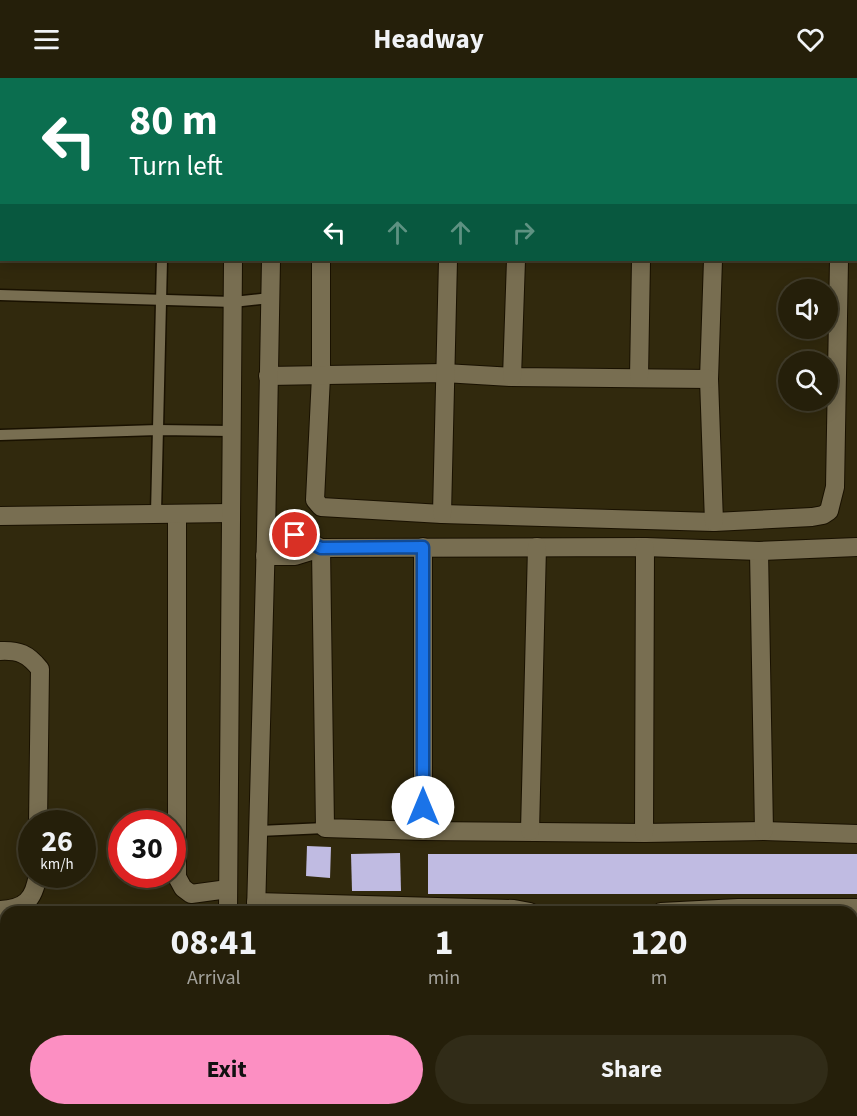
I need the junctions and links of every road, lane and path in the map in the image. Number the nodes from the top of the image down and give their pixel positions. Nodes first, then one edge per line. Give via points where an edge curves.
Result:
1 (162, 261) edge
2 (233, 261) edge
3 (271, 261) edge
4 (321, 261) edge
5 (447, 261) edge
6 (516, 261) edge
7 (641, 261) edge
8 (713, 261) edge
9 (839, 261) edge
10 (0, 295) edge
11 (270, 298) junction
12 (161, 300) junction
13 (233, 302) junction
14 (444, 373) junction
15 (268, 376) junction
16 (321, 376) junction
17 (512, 377) junction
18 (639, 377) junction
19 (709, 379) junction
20 (158, 430) junction
21 (231, 431) junction
22 (0, 435) edge
23 (156, 513) junction
24 (230, 513) junction
25 (177, 514) junction
26 (442, 514) junction
27 (0, 516) edge
28 (714, 522) junction
29 (266, 536) junction
30 (423, 547) junction
31 (537, 547) junction
32 (645, 547) junction
33 (857, 547) edge
34 (321, 548) junction
35 (759, 551) junction
36 (265, 556) junction
37 (0, 651) edge
38 (38, 810) edge
39 (325, 828) junction
40 (259, 831) junction
41 (423, 831) junction
42 (530, 831) junction
43 (764, 831) junction
44 (644, 833) junction
45 (857, 834) edge
46 (34, 888) edge
47 (228, 889) junction
48 (22, 906) edge
49 (228, 906) edge
50 (256, 906) edge

1 - 12 lane
2 - 13 street
3 - 11 street
4 - 16 street
5 - 14 street
6 - 17 street
7 - 18 street
8 - 19 street
9 - 28 street via 835,487 829,511 812,517
10 - 12 lane
11 - 13 lane
11 - 15 street
12 - 13 lane
12 - 20 lane
13 - 21 street
14 - 16 street
14 - 17 street
14 - 26 street
15 - 16 street
15 - 29 street
16 - 26 street via 315,500 318,504 325,508
17 - 18 street
18 - 19 street
19 - 28 street
20 - 21 lane
20 - 22 lane
20 - 23 lane
21 - 24 street
23 - 25 street
23 - 27 street
24 - 25 street
24 - 47 street
25 - 47 street via 177,877 191,894
26 - 28 street
29 - 34 street via 295,535
29 - 36 street
30 - 31 street
30 - 34 street
30 - 41 street
31 - 32 street
31 - 42 street
32 - 35 street
32 - 44 street
33 - 35 street
34 - 36 street via 295,556
34 - 39 street
35 - 43 street
36 - 40 street
37 - 38 street via 24,653 40,669
39 - 40 lane
39 - 41 street
40 - 50 street
41 - 42 street
42 - 44 street
43 - 44 street
43 - 45 street
46 - 48 street
47 - 49 street

